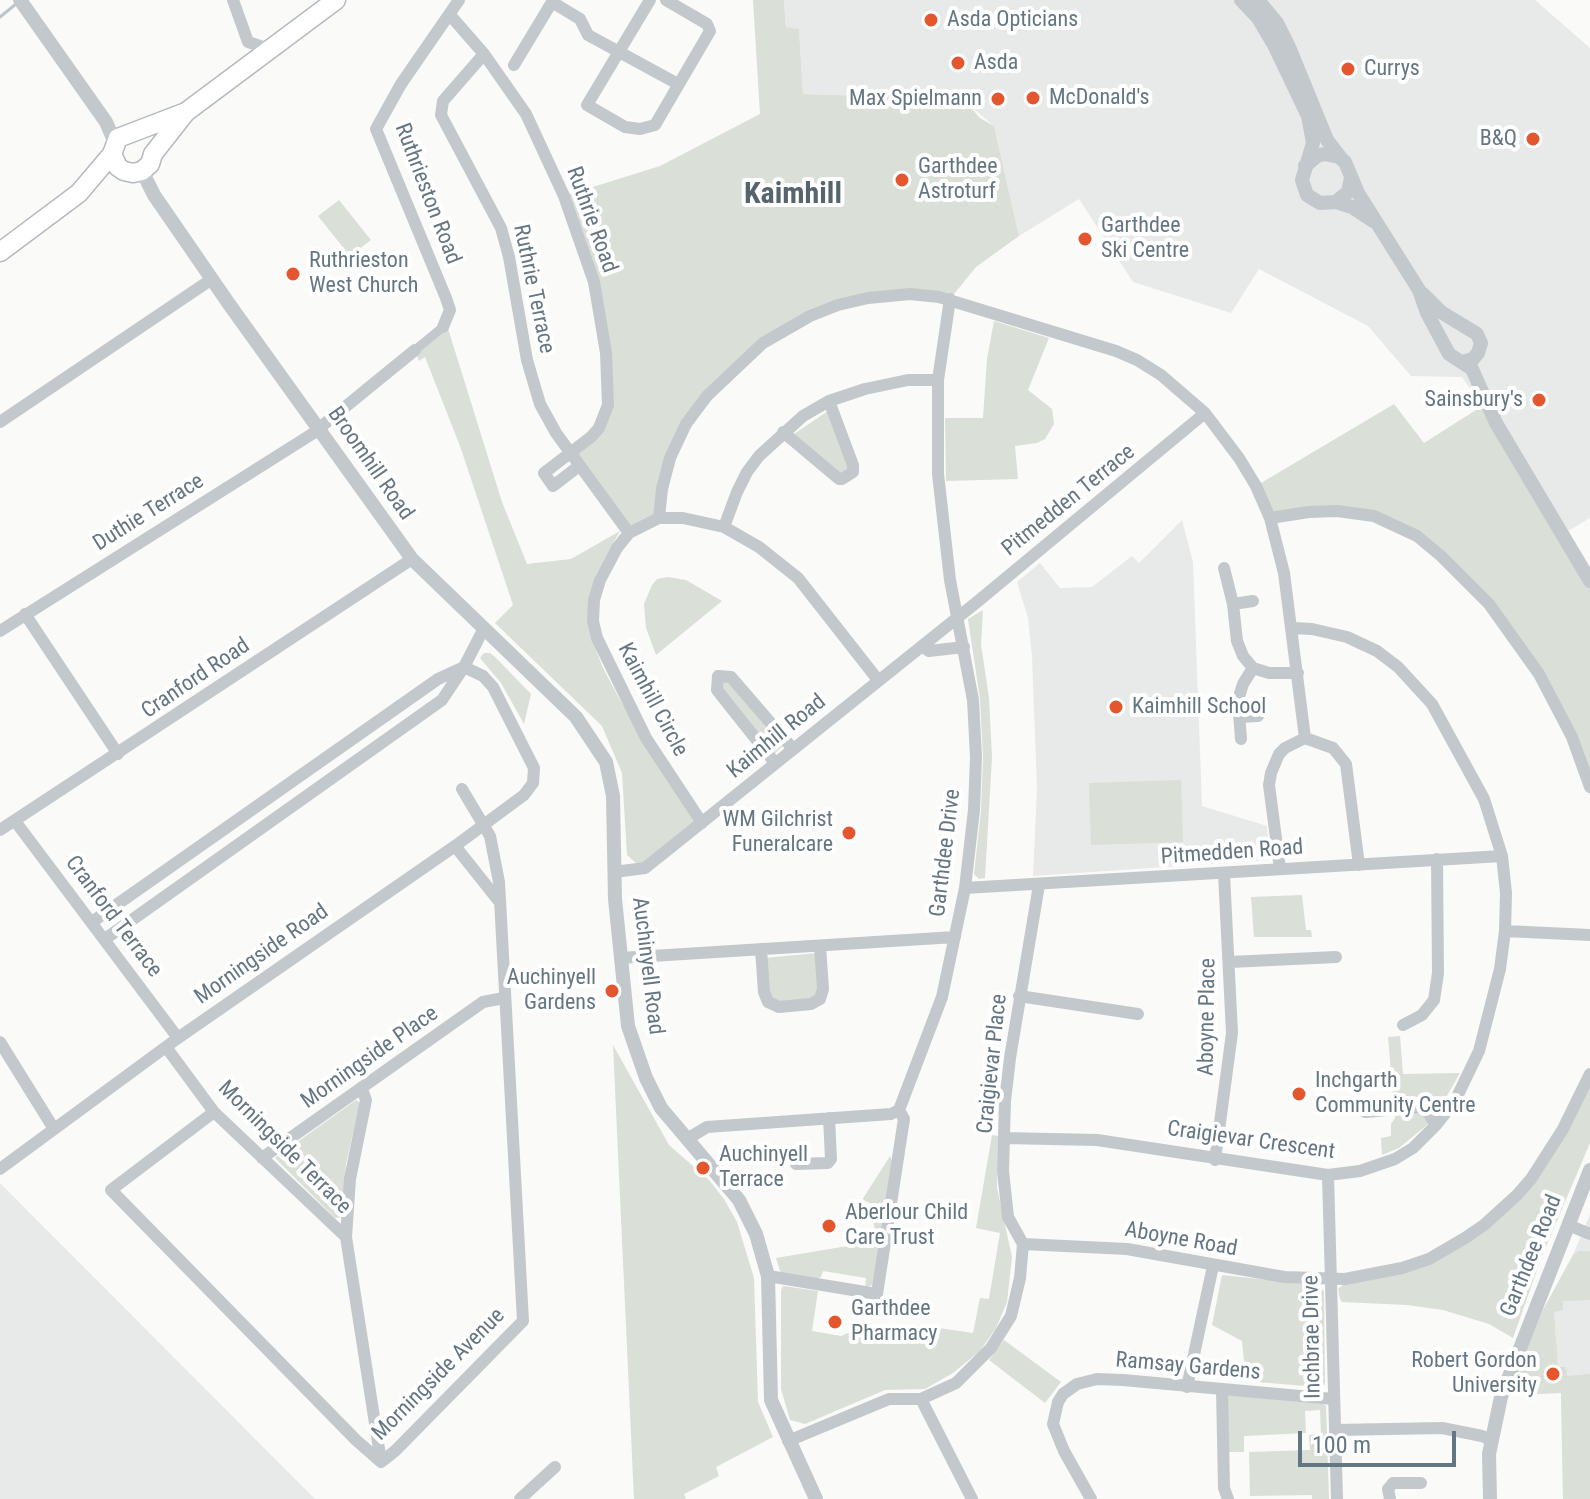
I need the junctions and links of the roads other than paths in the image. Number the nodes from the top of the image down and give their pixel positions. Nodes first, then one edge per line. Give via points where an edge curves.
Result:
1 (20, 0) edge
2 (233, 0) edge
3 (459, 0) edge
4 (650, 0) edge
5 (666, 0) edge
6 (1241, 0) edge
7 (1258, 0) edge
8 (331, 3) edge
9 (450, 15) junction
10 (269, 49) junction
11 (619, 52) junction
12 (484, 54) junction
13 (514, 65) dead end
14 (678, 84) junction
15 (186, 112) junction
16 (122, 141) junction
17 (153, 154) junction
18 (1345, 162) junction
19 (1305, 166) junction
20 (133, 171) junction
21 (1351, 177) junction
22 (79, 193) junction
23 (1336, 202) junction
24 (1380, 226) junction
25 (0, 252) edge
26 (212, 279) junction
27 (1419, 290) junction
28 (950, 299) junction
29 (443, 327) joint
30 (1469, 328) junction
31 (1446, 344) junction
32 (415, 350) joint
33 (1478, 353) junction
34 (1462, 362) junction
35 (938, 380) junction
36 (1484, 393) junction
37 (829, 401) junction
38 (1205, 413) junction
39 (0, 422) edge
40 (318, 429) junction
41 (783, 432) junction
42 (570, 453) junction
43 (579, 466) junction
44 (659, 518) junction
45 (1270, 518) junction
46 (724, 527) junction
47 (629, 533) junction
48 (412, 559) junction
49 (1224, 568) dead end
50 (1590, 581) edge
51 (1253, 601) dead end
52 (1233, 604) junction
53 (25, 614) junction
54 (957, 617) junction
55 (1293, 628) junction
56 (483, 630) junction
57 (0, 631) edge
58 (922, 646) junction
59 (964, 647) junction
60 (464, 667) junction
61 (1253, 668) junction
62 (1298, 673) junction
63 (878, 680) junction
64 (1258, 716) dead end
65 (1239, 717) junction
66 (1305, 738) junction
67 (1241, 739) dead end
68 (342, 746) junction
69 (793, 749) junction
70 (118, 754) junction
71 (354, 762) junction
72 (775, 763) junction
73 (1590, 787) edge
74 (462, 789) dead end
75 (15, 821) junction
76 (702, 823) junction
77 (484, 824) junction
78 (226, 828) junction
79 (0, 830) edge
80 (237, 844) junction
81 (455, 846) junction
82 (1502, 856) junction
83 (1437, 859) junction
84 (1359, 865) junction
85 (1280, 869) junction
86 (614, 872) junction
87 (1224, 874) junction
88 (1039, 885) junction
89 (965, 888) junction
90 (498, 900) junction
91 (92, 922) junction
92 (1505, 931) junction
93 (1590, 935) edge
94 (955, 937) junction
95 (105, 939) junction
96 (820, 946) junction
97 (761, 949) junction
98 (1336, 957) dead end
99 (620, 958) junction
100 (1230, 962) junction
101 (1019, 996) junction
102 (504, 998) junction
103 (1138, 1014) dead end
104 (1403, 1025) dead end
105 (178, 1038) junction
106 (0, 1042) edge
107 (166, 1047) junction
108 (1590, 1074) edge
109 (362, 1089) junction
110 (899, 1110) junction
111 (214, 1112) junction
112 (1365, 1112) dead end
113 (829, 1118) junction
114 (1436, 1125) junction
115 (54, 1129) junction
116 (1004, 1138) junction
117 (687, 1139) junction
118 (262, 1158) junction
119 (1215, 1160) junction
120 (796, 1164) dead end
121 (0, 1169) edge
122 (1590, 1170) edge
123 (1328, 1175) junction
124 (1568, 1225) junction
125 (1590, 1234) edge
126 (346, 1237) junction
127 (1023, 1244) junction
128 (1213, 1266) junction
129 (768, 1276) junction
130 (1332, 1279) junction
131 (1187, 1387) junction
132 (1222, 1390) junction
133 (921, 1399) junction
134 (1333, 1399) junction
135 (1335, 1430) junction
136 (1491, 1440) junction
137 (788, 1441) junction
138 (381, 1462) junction
139 (555, 1467) dead end
140 (1421, 1483) dead end
141 (520, 1499) edge
142 (816, 1499) edge
143 (972, 1499) edge
144 (1091, 1499) edge
145 (1228, 1499) edge
146 (1337, 1499) edge
147 (1390, 1499) edge
148 (1490, 1499) edge

1 - 16 street
2 - 10 street via 248,42
3 - 9 street, Ruthrieston Road
4 - 11 street
5 - 14 street via 710,31
6 - 19 street via 1274,45 1308,116 1313,143
7 - 18 street via 1277,23 1327,140
8 - 10 main road
9 - 12 street, Ruthrie Road
9 - 29 street, Ruthrieston Road via 376,129 446,298 450,310
10 - 15 main road
11 - 13 street via 588,35 580,19 552,2
11 - 14 street
11 - 14 street via 587,105 625,127 655,125
12 - 42 street, Ruthrie Road via 526,114 564,196 594,282 608,405 599,428
12 - 42 street, Ruthrie Terrace via 443,101 441,115 501,228 540,404
15 - 16 main road
15 - 17 main road
16 - 17 main road via 149,140
16 - 20 main road via 118,167
16 - 22 main road
17 - 20 main road via 150,164
18 - 19 street via 1324,154
18 - 21 street
19 - 23 street via 1307,195 1320,203
20 - 22 main road
20 - 26 street, Broomhill Road
21 - 23 street via 1348,192
21 - 24 street
22 - 25 main road
23 - 24 street
24 - 27 street
26 - 39 street
26 - 40 street, Broomhill Road
27 - 30 street via 1441,312
27 - 31 street
28 - 35 street, Garthdee Drive
28 - 38 street via 1137,360
28 - 44 street via 910,294 838,305 763,343 707,396 686,424 670,458
29 - 32 street
30 - 31 street via 1453,330
30 - 33 street via 1480,338
31 - 34 street via 1452,358
32 - 40 street
33 - 34 street
33 - 36 street
34 - 36 street via 1472,369
35 - 37 street via 884,384
35 - 54 street, Garthdee Drive via 938,474
36 - 50 street via 1496,423
37 - 41 street
37 - 41 street via 853,472 839,479
38 - 45 street via 1239,458
38 - 54 street, Pitmedden Terrace
40 - 48 street, Broomhill Road
40 - 53 street, Duthie Terrace
41 - 46 street via 747,472
42 - 43 street, Ruthrie Terrace
42 - 43 street, Ruthrie Road via 544,473 553,486
43 - 47 street, Ruthrie Terrace
44 - 46 street
44 - 47 street
45 - 55 street
45 - 73 street via 1337,511 1374,516 1417,536 1441,556 1489,604 1539,674 1572,737
46 - 63 street via 798,578
47 - 76 street, Kaimhill Circle via 600,580 594,600 597,638 646,738
48 - 56 street, Broomhill Road
48 - 70 street, Cranford Road
49 - 52 street
51 - 52 street
52 - 61 street via 1237,641
53 - 57 street, Duthie Terrace
53 - 70 street
54 - 58 street, Kaimhill Road
54 - 59 street, Garthdee Drive
55 - 62 street
55 - 82 street, Craigievar Crescent via 1332,632 1361,643 1398,667 1418,688 1484,799
56 - 60 street
56 - 86 street, Auchinyell Road via 576,717 606,762 613,796
58 - 59 street via 929,651
58 - 63 street, Kaimhill Road
59 - 89 street, Garthdee Drive via 976,757
60 - 68 street via 438,679
60 - 71 street via 442,700
60 - 77 street, Morningside Road via 493,687 534,768 533,783 524,795
61 - 62 street
61 - 65 street via 1238,700
62 - 66 street
63 - 69 street, Kaimhill Road
64 - 65 street
65 - 67 street
66 - 84 street via 1333,748 1346,764
66 - 85 street via 1285,748 1271,773
68 - 71 street
68 - 78 street
69 - 72 street, Kaimhill Road
69 - 72 street via 731,677 718,676 717,690
70 - 75 street, Cranford Road
71 - 80 street
72 - 76 street, Kaimhill Road
74 - 77 street, Morningside Avenue
75 - 79 street, Cranford Road
75 - 91 street, Cranford Terrace
76 - 86 street, Kaimhill Road via 645,868
77 - 81 street, Morningside Road
77 - 90 street, Morningside Avenue via 499,882
78 - 80 street
78 - 91 street
80 - 95 street
81 - 90 street
81 - 105 street, Morningside Road
82 - 83 street, Pitmedden Road
82 - 92 street, Craigievar Crescent
83 - 84 street, Pitmedden Road
83 - 104 street via 1434,1000 1422,1015
84 - 85 street, Pitmedden Road
85 - 87 street, Pitmedden Road
86 - 99 street, Auchinyell Road
87 - 88 street, Pitmedden Road
87 - 100 street, Aboyne Place
88 - 89 street, Pitmedden Road
88 - 101 street, Craigievar Place
89 - 94 street, Garthdee Drive
90 - 102 street, Morningside Avenue
91 - 95 street, Cranford Terrace
92 - 93 street
92 - 114 street, Craigievar Crescent via 1479,1051 1455,1101
94 - 96 street
94 - 110 street, Garthdee Drive via 942,997
95 - 105 street, Cranford Terrace
96 - 97 street
96 - 97 street via 820,999 779,1007 768,1002 764,992
97 - 99 street
98 - 100 street
99 - 117 street, Auchinyell Road via 628,1026 646,1078 661,1108
100 - 119 street, Aboyne Place via 1230,1064
101 - 103 street
101 - 116 street, Craigievar Place
102 - 109 street, Morningside Place via 483,1002
102 - 138 street, Morningside Avenue via 523,1321
105 - 107 street, Morningside Road
106 - 115 street
107 - 111 street, Morningside Terrace
107 - 115 street, Morningside Road
108 - 130 street, Aboyne Road via 1531,1179 1484,1225 1417,1263 1372,1276
109 - 118 street, Morningside Place
109 - 126 street via 366,1100 354,1150
110 - 113 street
110 - 129 street, Garthdee Drive via 903,1124 877,1294
111 - 118 street, Morningside Terrace
111 - 138 street, Morningside Avenue via 111,1190
112 - 114 street via 1420,1107
113 - 117 street via 707,1127
113 - 120 street via 831,1159
114 - 123 street, Craigievar Crescent via 1395,1159
115 - 121 street, Morningside Road
116 - 119 street, Craigievar Crescent via 1097,1140
116 - 127 street, Craigievar Place via 1008,1217
117 - 129 street, Auchinyell Road via 739,1200
118 - 126 street, Morningside Terrace
119 - 123 street, Craigievar Crescent
122 - 124 street, Garthdee Road
123 - 130 street, Inchbrae Drive
124 - 125 street
124 - 136 street, Garthdee Road via 1509,1373
126 - 138 street
127 - 128 street, Aboyne Road via 1127,1249
127 - 133 street via 1018,1292 1001,1335 956,1383
128 - 130 street, Aboyne Road
128 - 131 street
129 - 137 street, Auchinyell Road via 771,1400
130 - 134 street, Inchbrae Drive
131 - 132 street, Ramsay Gardens
131 - 144 street, Ramsay Gardens via 1097,1379 1063,1394 1053,1424
132 - 134 street, Ramsay Gardens
132 - 145 street
133 - 137 street via 889,1399
133 - 143 street
134 - 135 street, Inchbrae Drive
135 - 136 street via 1442,1428
135 - 146 street, Inchbrae Drive
136 - 148 street, Garthdee Road
137 - 142 street, Auchinyell Road
139 - 141 street
140 - 147 street via 1393,1483

